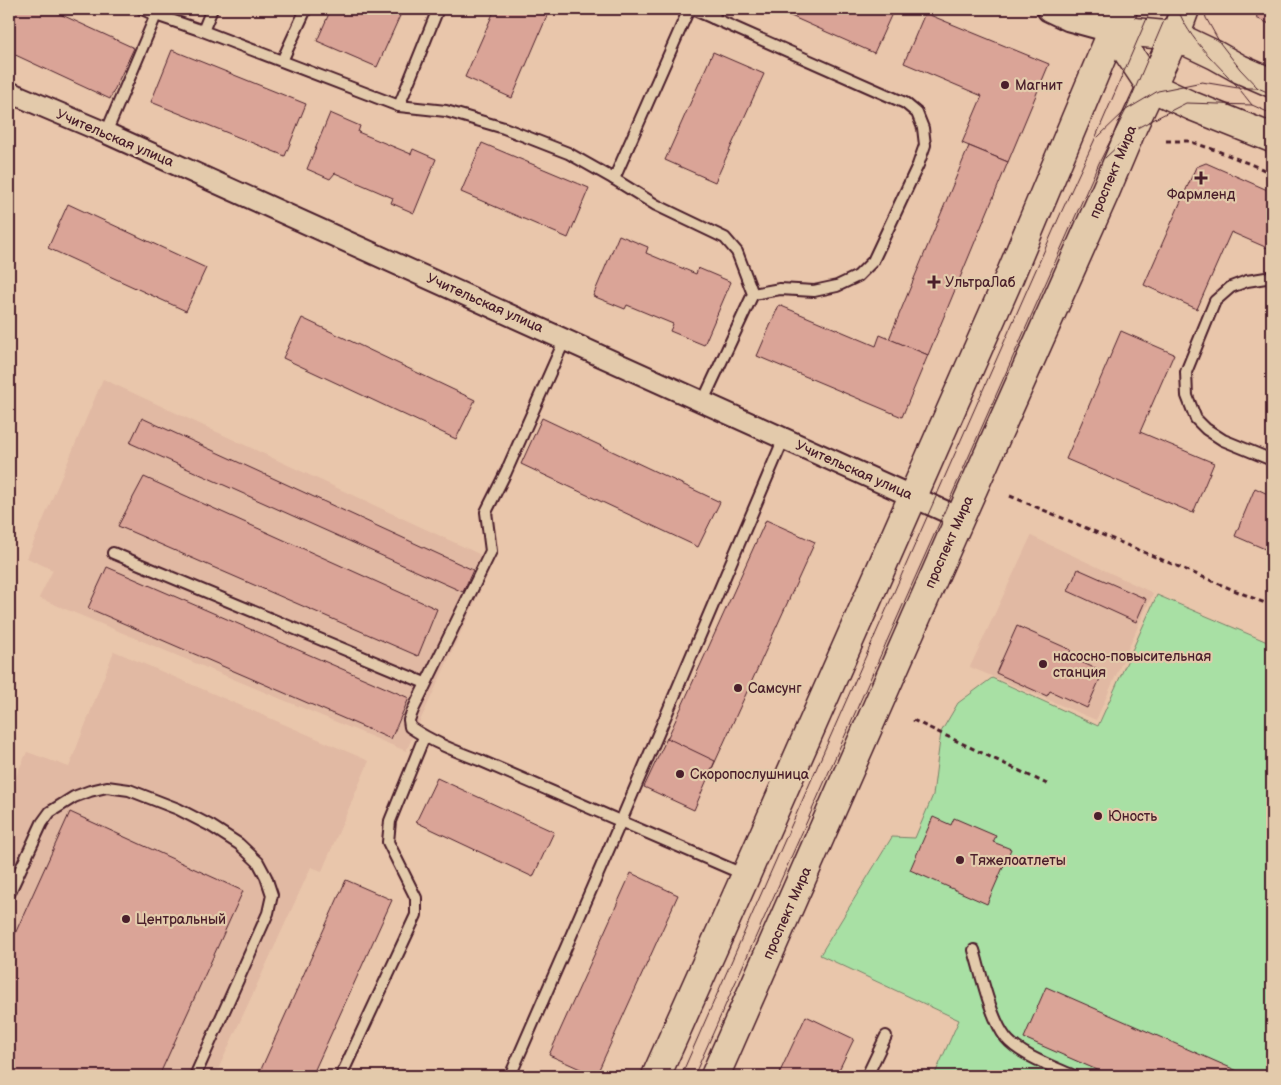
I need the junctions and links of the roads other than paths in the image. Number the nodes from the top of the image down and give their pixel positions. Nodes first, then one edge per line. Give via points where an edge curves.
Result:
1 (142, 9) edge
2 (212, 9) edge
3 (306, 9) edge
4 (438, 9) edge
5 (690, 9) edge
6 (1050, 9) edge
7 (1185, 9) edge
8 (714, 13) edge
9 (156, 15) junction
10 (1118, 19) edge
11 (203, 31) junction
12 (1175, 36) junction
13 (282, 61) junction
14 (1272, 83) edge
15 (1151, 87) junction
16 (9, 92) edge
17 (399, 106) junction
18 (106, 133) junction
19 (1272, 138) edge
20 (614, 179) junction
21 (1272, 278) edge
22 (753, 294) junction
23 (565, 338) junction
24 (703, 401) junction
25 (784, 438) junction
26 (1272, 460) edge
27 (913, 496) junction
28 (960, 518) junction
29 (113, 552) dead end
30 (426, 683) junction
31 (424, 737) junction
32 (621, 820) junction
33 (746, 875) junction
34 (9, 894) edge
35 (974, 950) dead end
36 (886, 1036) dead end
37 (195, 1076) edge
38 (341, 1076) edge
39 (510, 1076) edge
40 (656, 1076) edge
41 (715, 1076) edge
42 (867, 1076) edge
43 (1074, 1076) edge

1 - 9 lane
2 - 11 lane
3 - 13 lane
4 - 17 lane
5 - 8 lane
5 - 20 lane
6 - 10 street via 1069,18
7 - 12 main road, проспект Мира
8 - 22 lane via 905,103 917,113 923,128 925,145 918,166 873,261 858,276 837,286 814,291 780,289
9 - 11 lane
9 - 18 lane
10 - 12 main road
10 - 15 main road
10 - 27 main road via 1006,286
11 - 13 lane
12 - 14 main road
12 - 15 main road, проспект Мира
13 - 17 lane
15 - 19 main road
15 - 28 main road, проспект Мира
16 - 18 street, Учительская улица
17 - 20 lane via 446,111 504,128 568,153
18 - 23 street, Учительская улица
20 - 22 lane via 656,205 724,238 737,252
21 - 26 lane via 1231,287 1215,301 1186,372 1187,396 1196,419 1223,440
22 - 24 lane
23 - 24 street, Учительская улица
23 - 30 lane via 486,512 491,551
24 - 25 street, Учительская улица
25 - 27 street, Учительская улица
25 - 32 lane
27 - 28 street, Учительская улица
27 - 33 main road
28 - 41 main road, проспект Мира
29 - 30 lane
30 - 31 lane via 410,720 410,727
31 - 32 lane
31 - 38 lane via 390,821 388,842 416,898 416,915
32 - 33 lane
32 - 39 lane
33 - 40 main road
34 - 37 lane via 50,812 74,797 108,787 129,790 178,809 239,844 258,862 272,895 268,912
35 - 43 lane via 991,1008 1006,1038 1045,1064
36 - 42 lane

